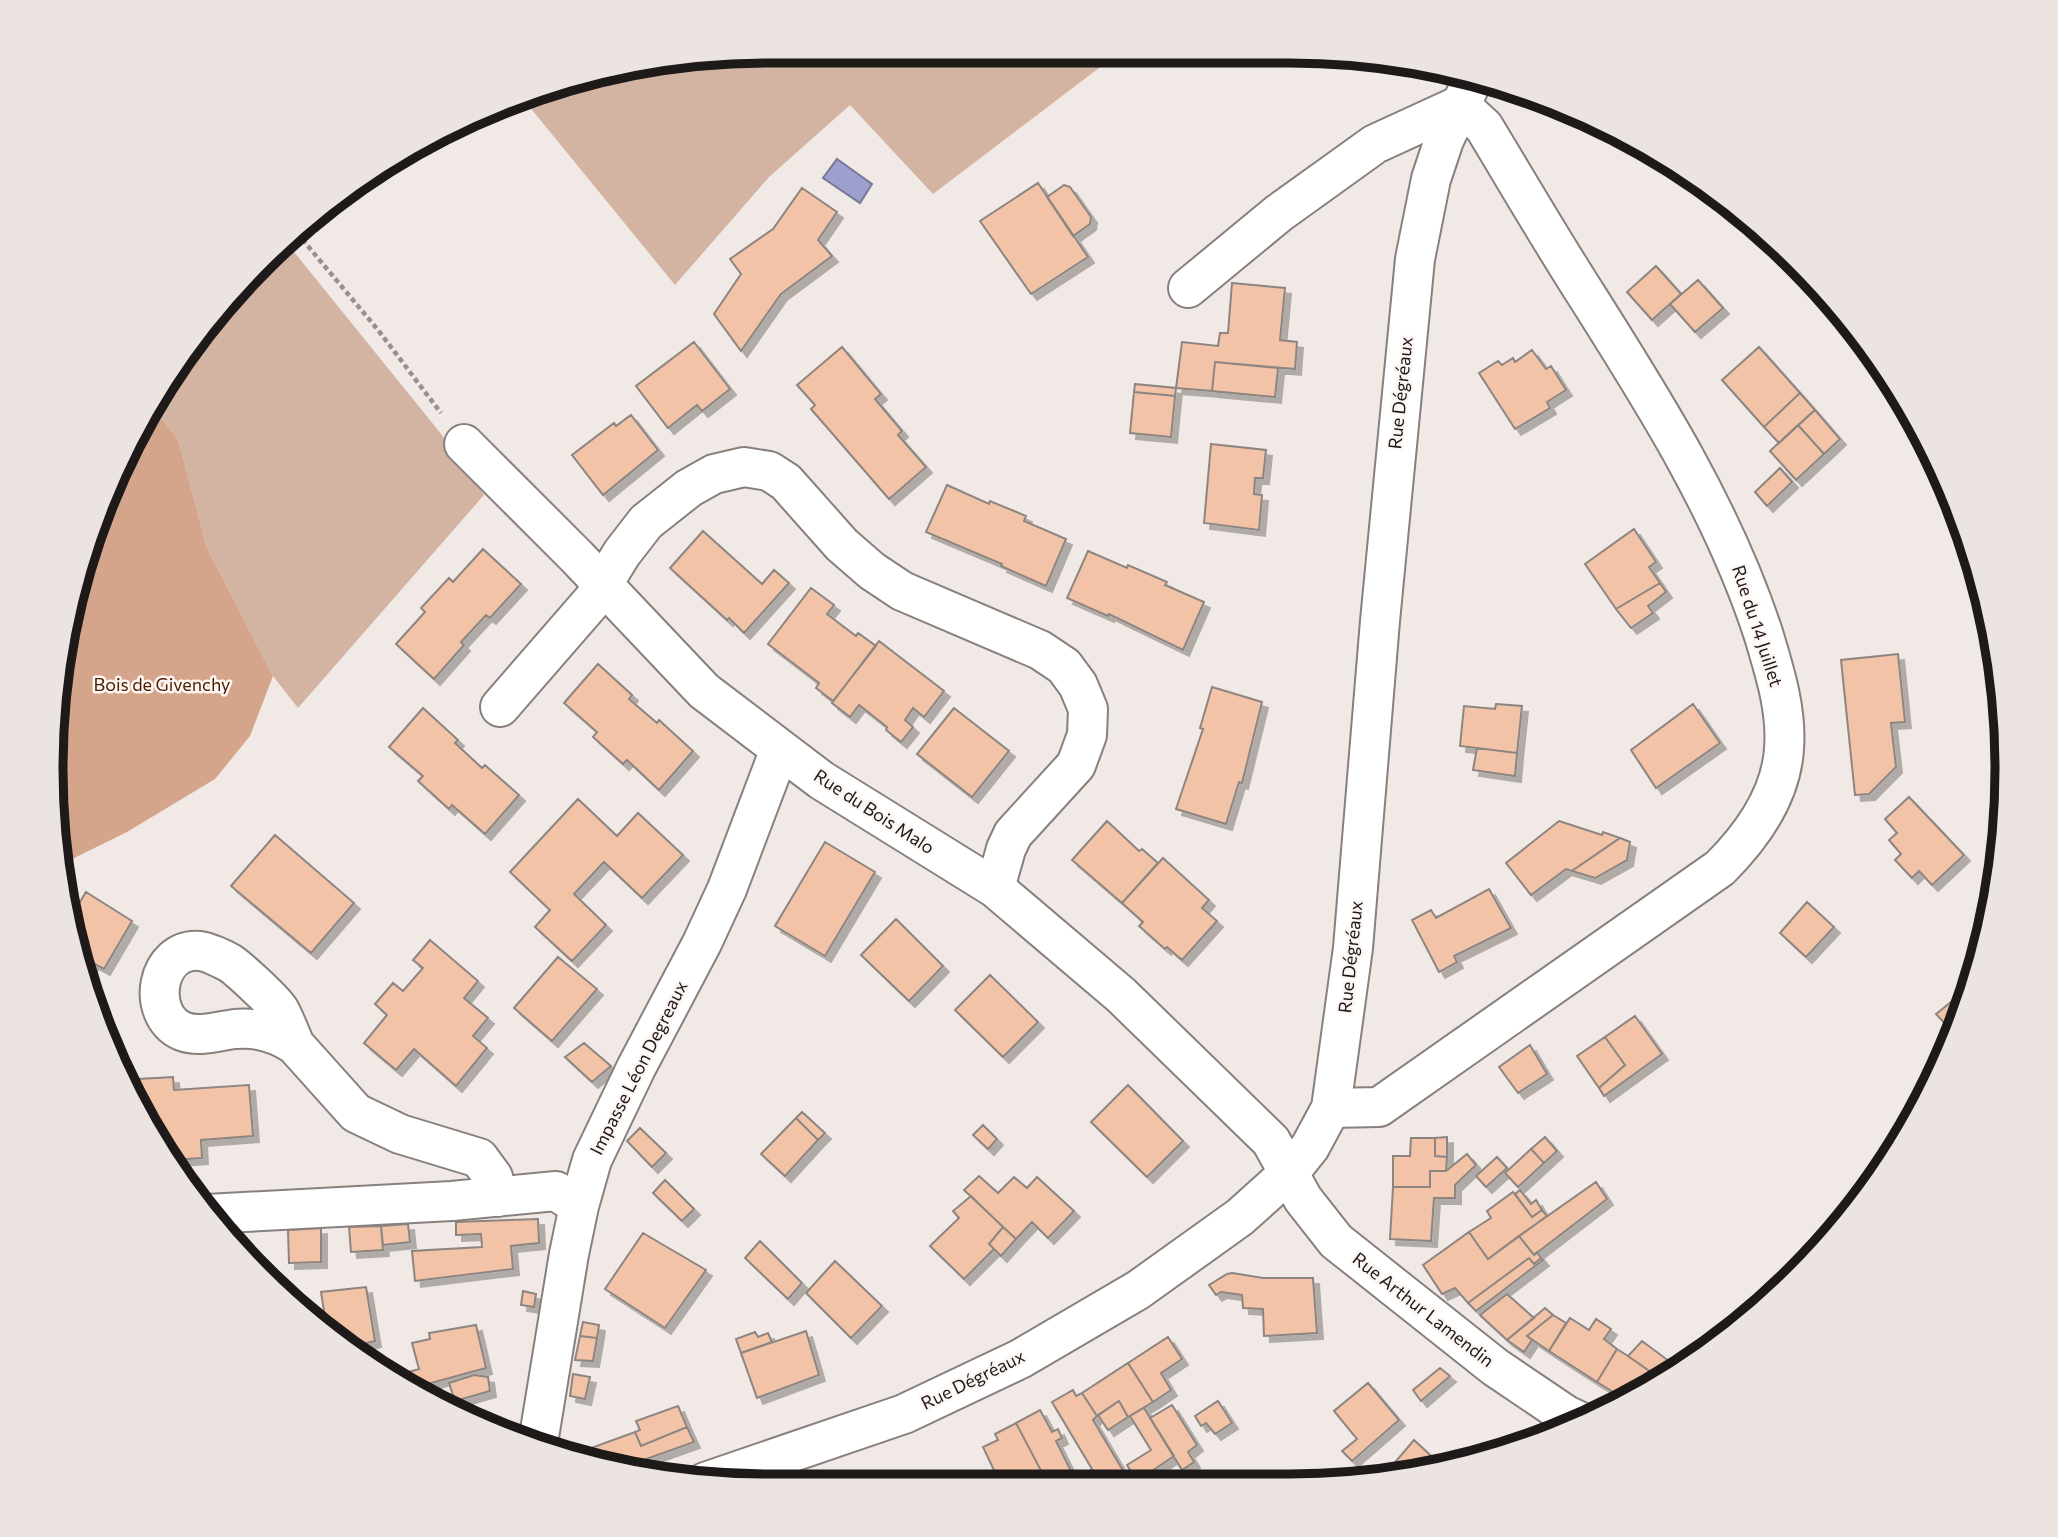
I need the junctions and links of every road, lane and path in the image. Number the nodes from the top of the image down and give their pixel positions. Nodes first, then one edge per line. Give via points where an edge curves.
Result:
1 (1468, 90) edge
2 (302, 239) edge
3 (1188, 288) dead end
4 (464, 444) joint
5 (603, 585) junction
6 (500, 707) dead end
7 (780, 749) junction
8 (995, 888) junction
9 (295, 1045) dead end
10 (1331, 1108) junction
11 (1290, 1172) junction
12 (498, 1197) junction
13 (579, 1206) junction
14 (221, 1213) edge
15 (1568, 1416) edge
16 (539, 1436) edge
17 (733, 1472) edge

1 - 3 street via 1375,144 1279,213
1 - 10 street, Rue Dégréaux via 1431,179 1415,260 1353,948
1 - 10 street, Rue du 14 Juillet via 1484,127 1668,424 1732,551 1776,676 1784,750 1777,784 1760,821 1720,868 1379,1107
2 - 4 path
4 - 5 street, Rue du Bois Malo
5 - 6 street
5 - 7 street, Rue du Bois Malo via 704,691
5 - 8 street via 646,522 689,488 734,469 769,471 786,482 842,545 902,591 1040,650 1064,666 1088,709 1087,736 1076,765 1013,834
7 - 8 street, Rue du Bois Malo via 821,780
7 - 13 street, Impasse Léon Degreaux via 727,889 604,1133
8 - 11 street, Rue du Bois Malo via 1158,1030 1271,1141
9 - 12 street via 356,1113 400,1133 479,1158 493,1177
10 - 11 street, Rue Dégréaux
11 - 15 street, Rue Arthur Lamendin via 1303,1199 1336,1241 1494,1367
11 - 17 street, Rue Dégréaux via 1240,1217 1138,1290 1020,1359 904,1414
12 - 13 street via 556,1191
12 - 14 street
13 - 16 street, Impasse Léon Degreaux

